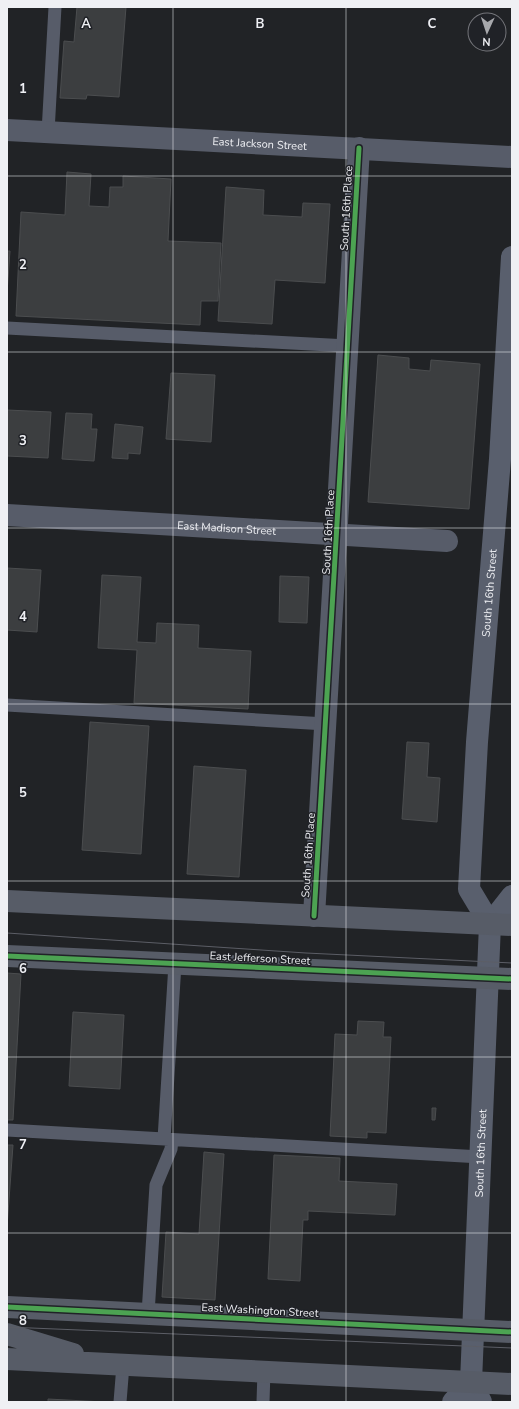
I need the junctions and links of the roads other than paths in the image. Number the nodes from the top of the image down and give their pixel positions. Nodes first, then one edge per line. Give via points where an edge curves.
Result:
1 (55, 7) edge
2 (7, 130) edge
3 (48, 132) junction
4 (359, 148) junction
5 (512, 157) edge
6 (512, 257) edge
7 (7, 328) edge
8 (348, 346) junction
9 (7, 515) edge
10 (338, 534) junction
11 (447, 541) dead end
12 (7, 705) edge
13 (326, 724) junction
14 (512, 896) edge
15 (7, 901) edge
16 (314, 916) junction
17 (490, 924) junction
18 (512, 925) edge
19 (7, 956) edge
20 (175, 964) junction
21 (488, 978) junction
22 (512, 979) edge
23 (7, 1130) edge
24 (168, 1140) junction
25 (481, 1157) junction
26 (7, 1307) edge
27 (148, 1314) junction
28 (474, 1331) junction
29 (512, 1332) edge
30 (7, 1334) edge
31 (7, 1359) edge
32 (116, 1365) junction
33 (264, 1371) junction
34 (471, 1382) junction
35 (512, 1384) edge
36 (120, 1402) edge
37 (263, 1402) edge
38 (453, 1402) edge
39 (481, 1402) edge

1 - 3 lane
2 - 3 street, East Jackson Street
3 - 4 street, East Jackson Street
4 - 5 street, East Jackson Street
4 - 8 street, South 16th Place
6 - 17 main road, South 16th Street via 500,458 477,742 470,889
7 - 8 lane
8 - 10 street, South 16th Place
9 - 10 street, East Madison Street
10 - 11 street, East Madison Street
10 - 13 street, South 16th Place
12 - 13 lane
13 - 16 street, South 16th Place
14 - 17 main road
15 - 16 main road
16 - 17 main road
17 - 18 main road
17 - 21 main road, South 16th Street
19 - 20 main road, East Jefferson Street
20 - 21 main road, East Jefferson Street
20 - 24 lane
21 - 22 main road, East Jefferson Street
21 - 25 main road, South 16th Street
23 - 24 lane
24 - 25 lane
24 - 27 lane via 171,1149 156,1185
25 - 28 main road, South 16th Street
26 - 27 main road, East Washington Street
27 - 28 main road, East Washington Street
28 - 29 main road, East Washington Street
28 - 34 main road, South 16th Street
30 - 32 main road
31 - 32 main road
32 - 33 main road
32 - 36 lane
33 - 34 main road
33 - 37 lane
34 - 35 main road
34 - 38 main road
34 - 39 main road

